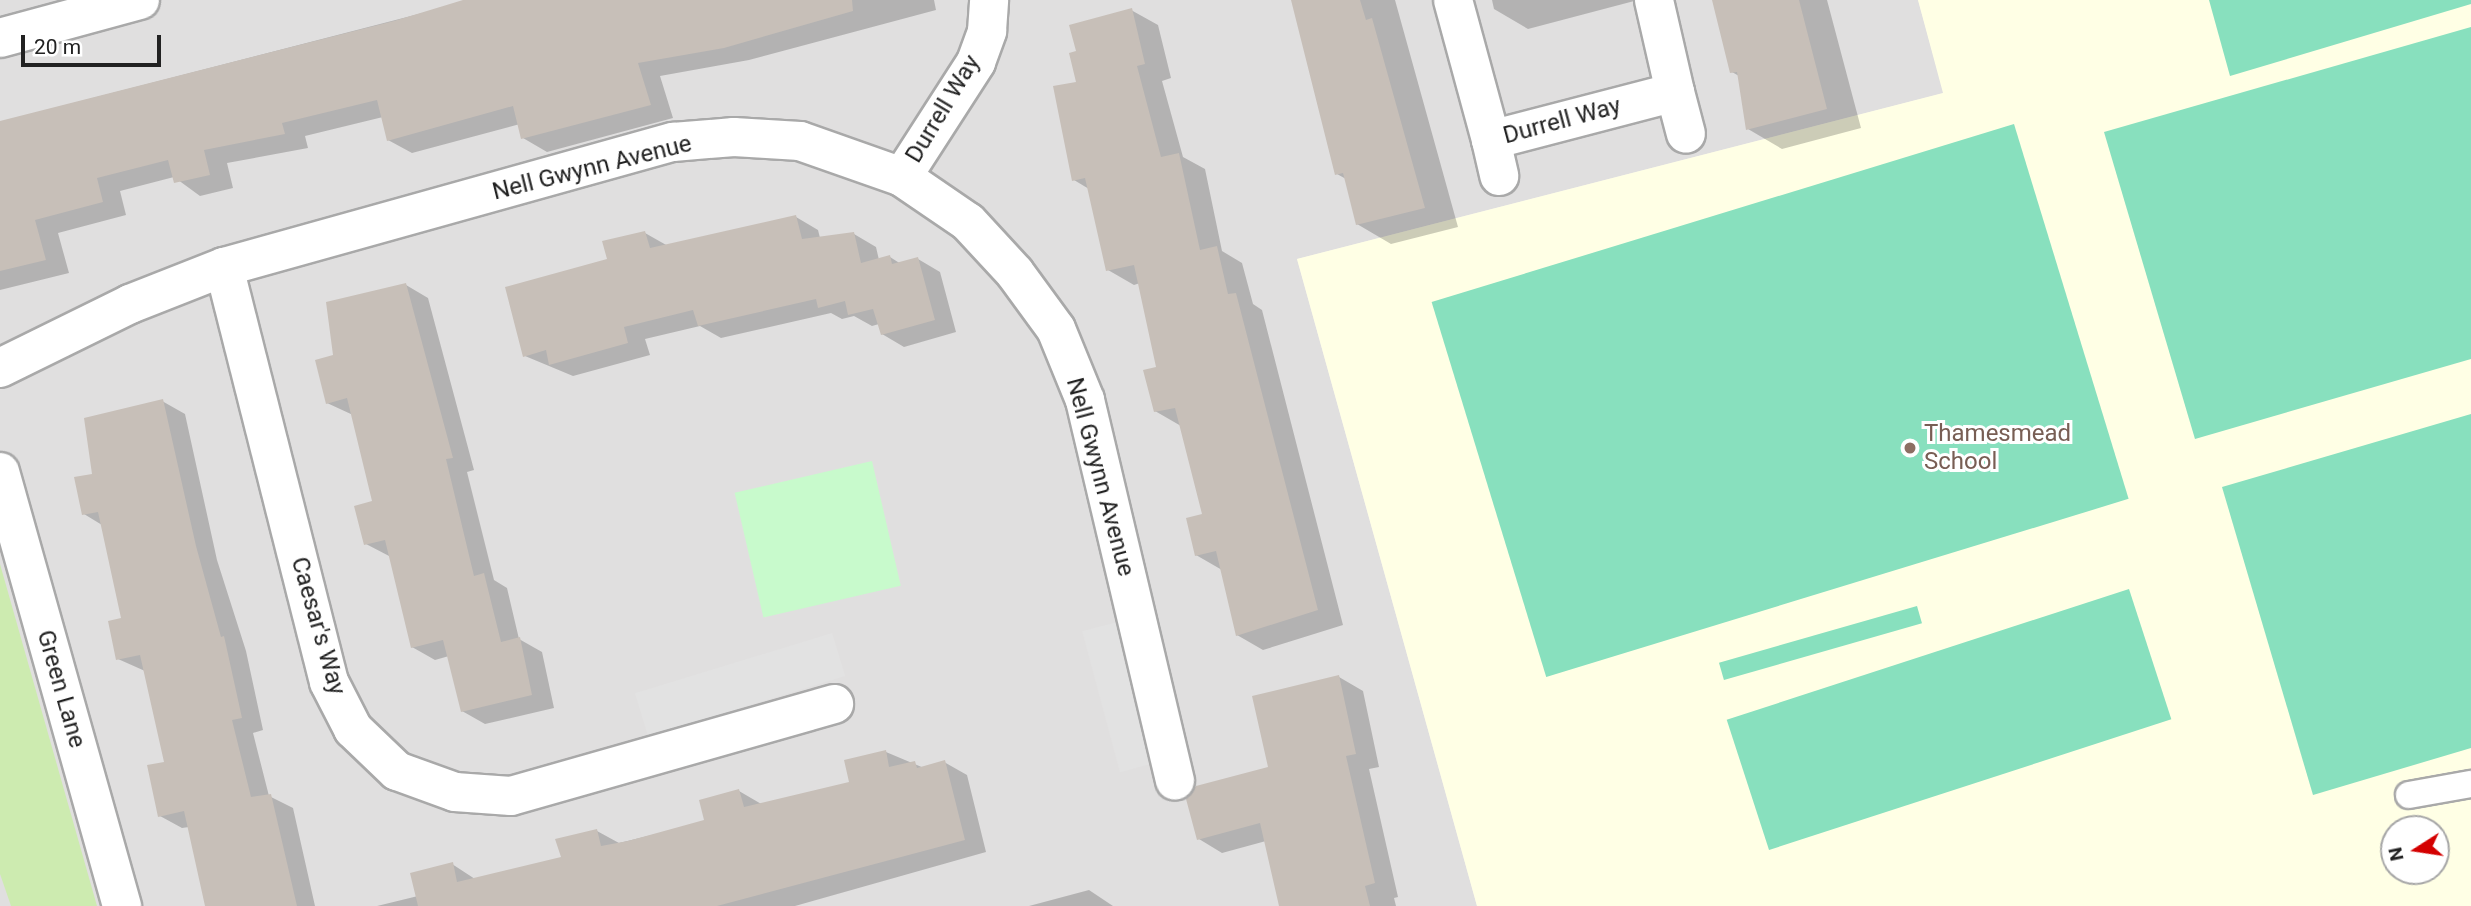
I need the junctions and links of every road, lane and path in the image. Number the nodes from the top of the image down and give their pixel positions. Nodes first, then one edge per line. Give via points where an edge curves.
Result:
1 (140, 0) edge
2 (989, 0) edge
3 (1454, 0) edge
4 (1654, 0) edge
5 (0, 38) edge
6 (1675, 92) junction
7 (1686, 134) dead end
8 (902, 177) junction
9 (224, 267) junction
10 (0, 368) edge
11 (0, 471) edge
12 (834, 704) dead end
13 (1175, 781) dead end
14 (2471, 784) edge
15 (2409, 795) dead end
16 (122, 906) edge

1 - 5 street
2 - 8 street, Durrell Way via 987,31 976,62
3 - 6 street, Durrell Way via 1495,158 1633,102
4 - 6 street
6 - 7 street
8 - 9 street, Nell Gwynn Avenue via 800,141 734,137 673,142
8 - 13 street, Nell Gwynn Avenue via 968,222 1015,273 1056,330 1085,400
9 - 10 street, Nell Gwynn Avenue via 130,304
9 - 12 street, Caesar's Way via 329,682 353,729 397,772 455,792 511,796
11 - 16 street, Green Lane
14 - 15 lane

